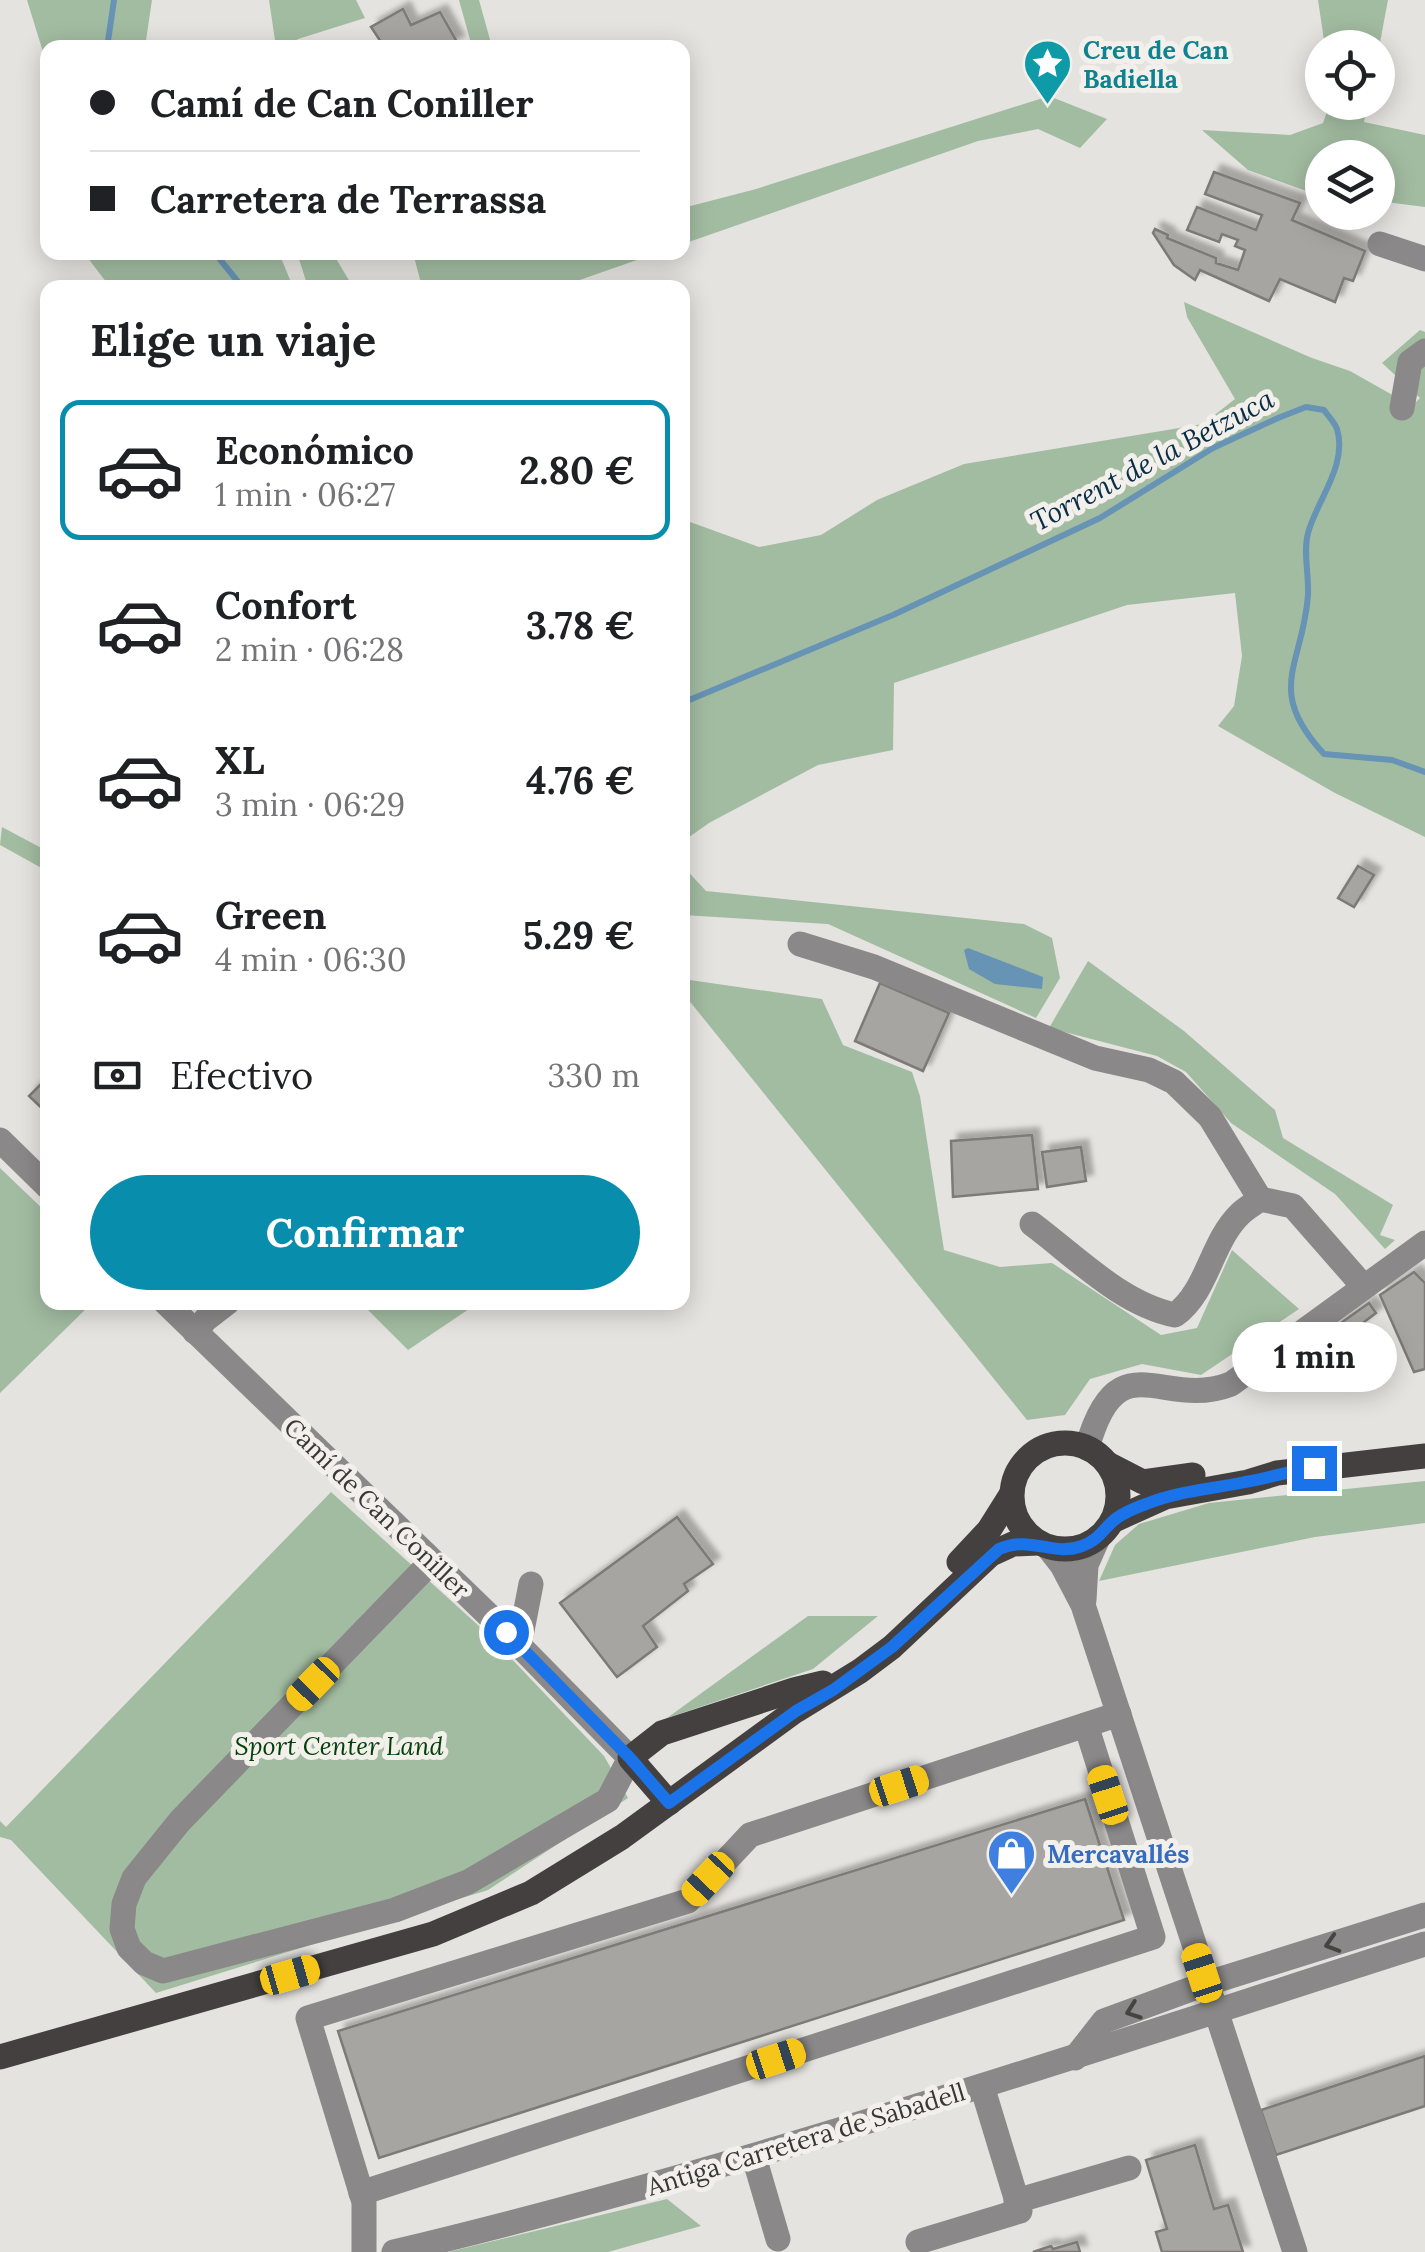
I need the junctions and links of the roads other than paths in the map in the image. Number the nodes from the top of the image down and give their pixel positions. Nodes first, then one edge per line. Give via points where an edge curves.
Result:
1 (1380, 244) dead end
2 (1425, 259) edge
3 (1425, 351) edge
4 (1402, 408) dead end
5 (800, 944) dead end
6 (0, 1140) edge
7 (40, 1179) edge
8 (1260, 1199) junction
9 (1032, 1224) dead end
10 (1421, 1243) edge
11 (1364, 1288) junction
12 (173, 1310) edge
13 (217, 1310) edge
14 (195, 1332) junction
15 (1097, 1456) junction
16 (1425, 1456) edge
17 (1276, 1472) junction
18 (1011, 1496) junction
19 (1105, 1530) junction
20 (1043, 1545) junction
21 (432, 1561) junction
22 (531, 1584) dead end
23 (1083, 1605) junction
24 (519, 1646) junction
25 (823, 1684) junction
26 (796, 1711) junction
27 (1118, 1714) junction
28 (1086, 1725) junction
29 (630, 1758) junction
30 (669, 1803) junction
31 (1425, 1915) edge
32 (1425, 1944) edge
33 (1205, 1984) junction
34 (1214, 2012) junction
35 (0, 2057) edge
36 (1074, 2058) junction
37 (982, 2086) junction
38 (754, 2157) junction
39 (1129, 2168) dead end
40 (361, 2193) junction
41 (1016, 2201) junction
42 (778, 2239) dead end
43 (918, 2242) dead end
44 (364, 2252) edge
45 (394, 2252) edge
46 (1295, 2252) edge

1 - 2 street
3 - 4 street via 1410,362
5 - 8 street via 1174,1082 1210,1117
6 - 7 street
8 - 9 street via 1239,1215 1189,1305 1175,1315 1133,1300
8 - 11 street via 1293,1206
10 - 11 street
11 - 15 street via 1231,1384 1199,1393 1140,1382 1118,1390 1102,1409
12 - 14 street, Camí de Can Coniller
13 - 14 street
14 - 21 street, Camí de Can Coniller
15 - 17 main road via 1142,1482 1246,1467
15 - 18 main road via 1061,1443 1041,1448 1018,1470
15 - 19 main road via 1118,1490
16 - 17 main road
17 - 19 main road via 1165,1497
18 - 20 main road via 1016,1520
18 - 25 main road via 956,1565
19 - 20 main road via 1079,1548
19 - 23 street via 1086,1565
20 - 23 street
20 - 26 main road via 1013,1544 992,1554 892,1647
21 - 24 street, Camí de Can Coniller
21 - 29 street via 180,1821 134,1878 124,1904 128,1948 163,1971 396,1910 468,1882 608,1800
22 - 24 street
23 - 27 street
24 - 29 street, Camí de Can Coniller
25 - 26 main road
25 - 29 main road via 662,1733
26 - 30 main road
27 - 28 street
27 - 33 street
28 - 40 street via 750,1835 688,1902 308,2018
28 - 40 street via 1153,1937
29 - 30 main road
30 - 35 main road via 563,1875 467,1922
31 -> 33 street
32 - 34 street, Antiga Carretera de Sabadell
33 - 34 street
33 -> 36 street via 1104,2021
34 - 36 street, Antiga Carretera de Sabadell
34 - 46 street
36 - 37 street, Antiga Carretera de Sabadell
37 - 38 street, Antiga Carretera de Sabadell
37 - 41 street
38 - 42 street
38 - 45 street, Antiga Carretera de Sabadell
39 - 41 street
40 - 44 street
41 - 43 street via 1020,2211

